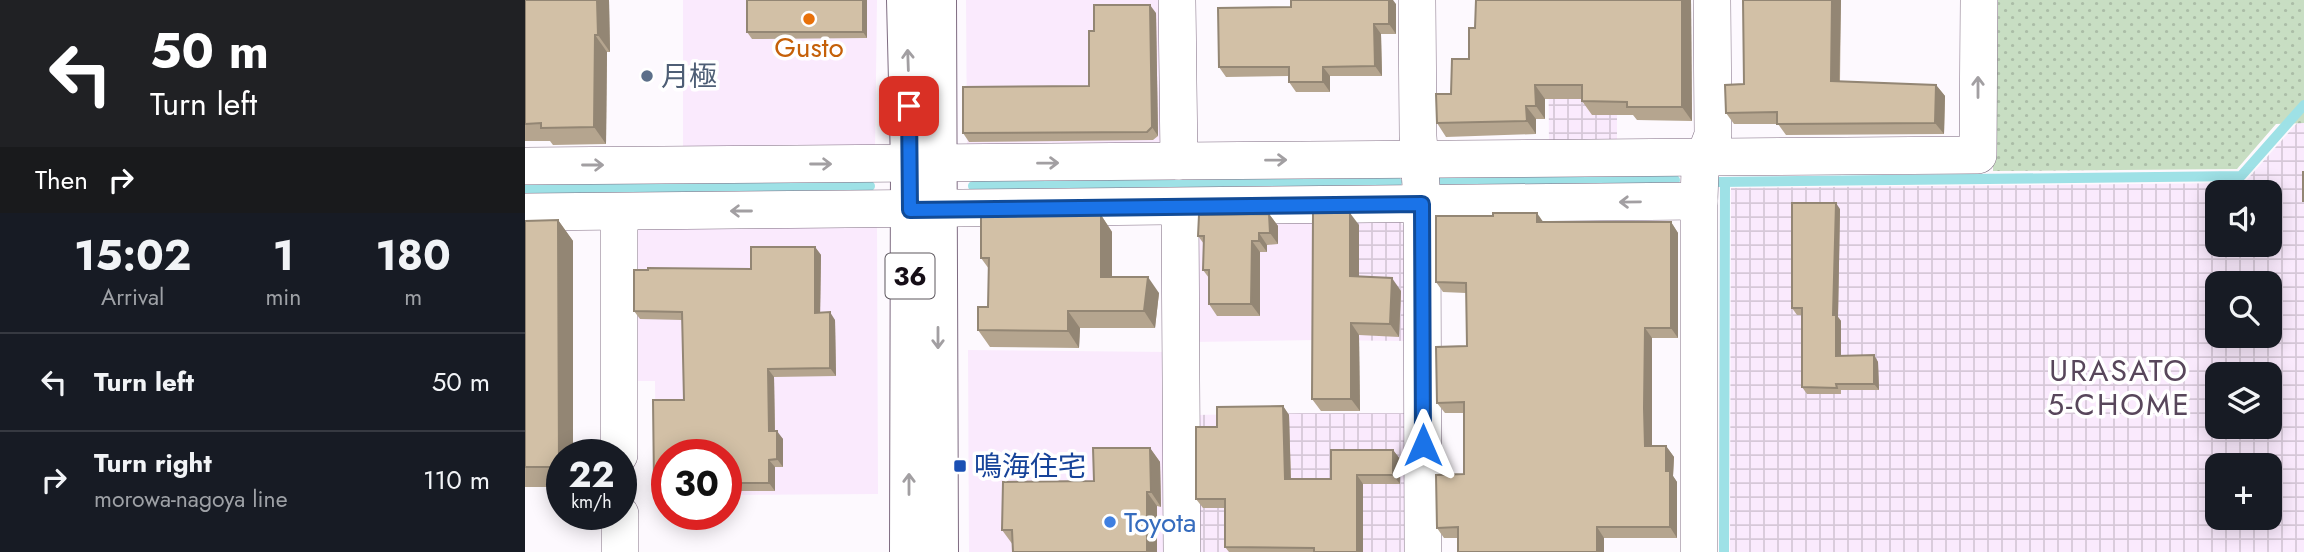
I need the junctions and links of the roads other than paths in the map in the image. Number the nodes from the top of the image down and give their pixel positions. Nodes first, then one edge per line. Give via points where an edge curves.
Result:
1 (906, 0) edge
2 (937, 0) edge
3 (1178, 0) edge
4 (1417, 0) edge
5 (1712, 0) edge
6 (1979, 0) edge
7 (1704, 156) junction
8 (1419, 159) junction
9 (1179, 161) junction
10 (924, 163) junction
11 (525, 166) edge
12 (1699, 201) junction
13 (1422, 204) junction
14 (1180, 206) junction
15 (924, 209) junction
16 (525, 212) edge
17 (619, 212) junction
18 (619, 439) edge
19 (619, 530) edge
20 (619, 552) edge
21 (909, 552) edge
22 (939, 552) edge
23 (1182, 552) edge
24 (1423, 552) edge
25 (1699, 552) edge

10 -> 1 main road, 36
2 - 10 main road, 36
3 - 9 street
4 - 8 street
5 - 7 street via 1713,135
7 -> 6 street via 1977,155
7 - 8 street
7 - 12 street
9 -> 8 street
8 - 13 street
10 -> 9 street
11 -> 10 street
10 - 15 main road, 36
12 -> 13 street
12 - 25 street
13 - 14 street
13 - 24 street
14 - 15 street
14 - 23 street
15 -> 17 street
21 -> 15 main road, 36
15 -> 22 main road, 36
16 - 17 street
17 - 18 street
19 - 20 street

